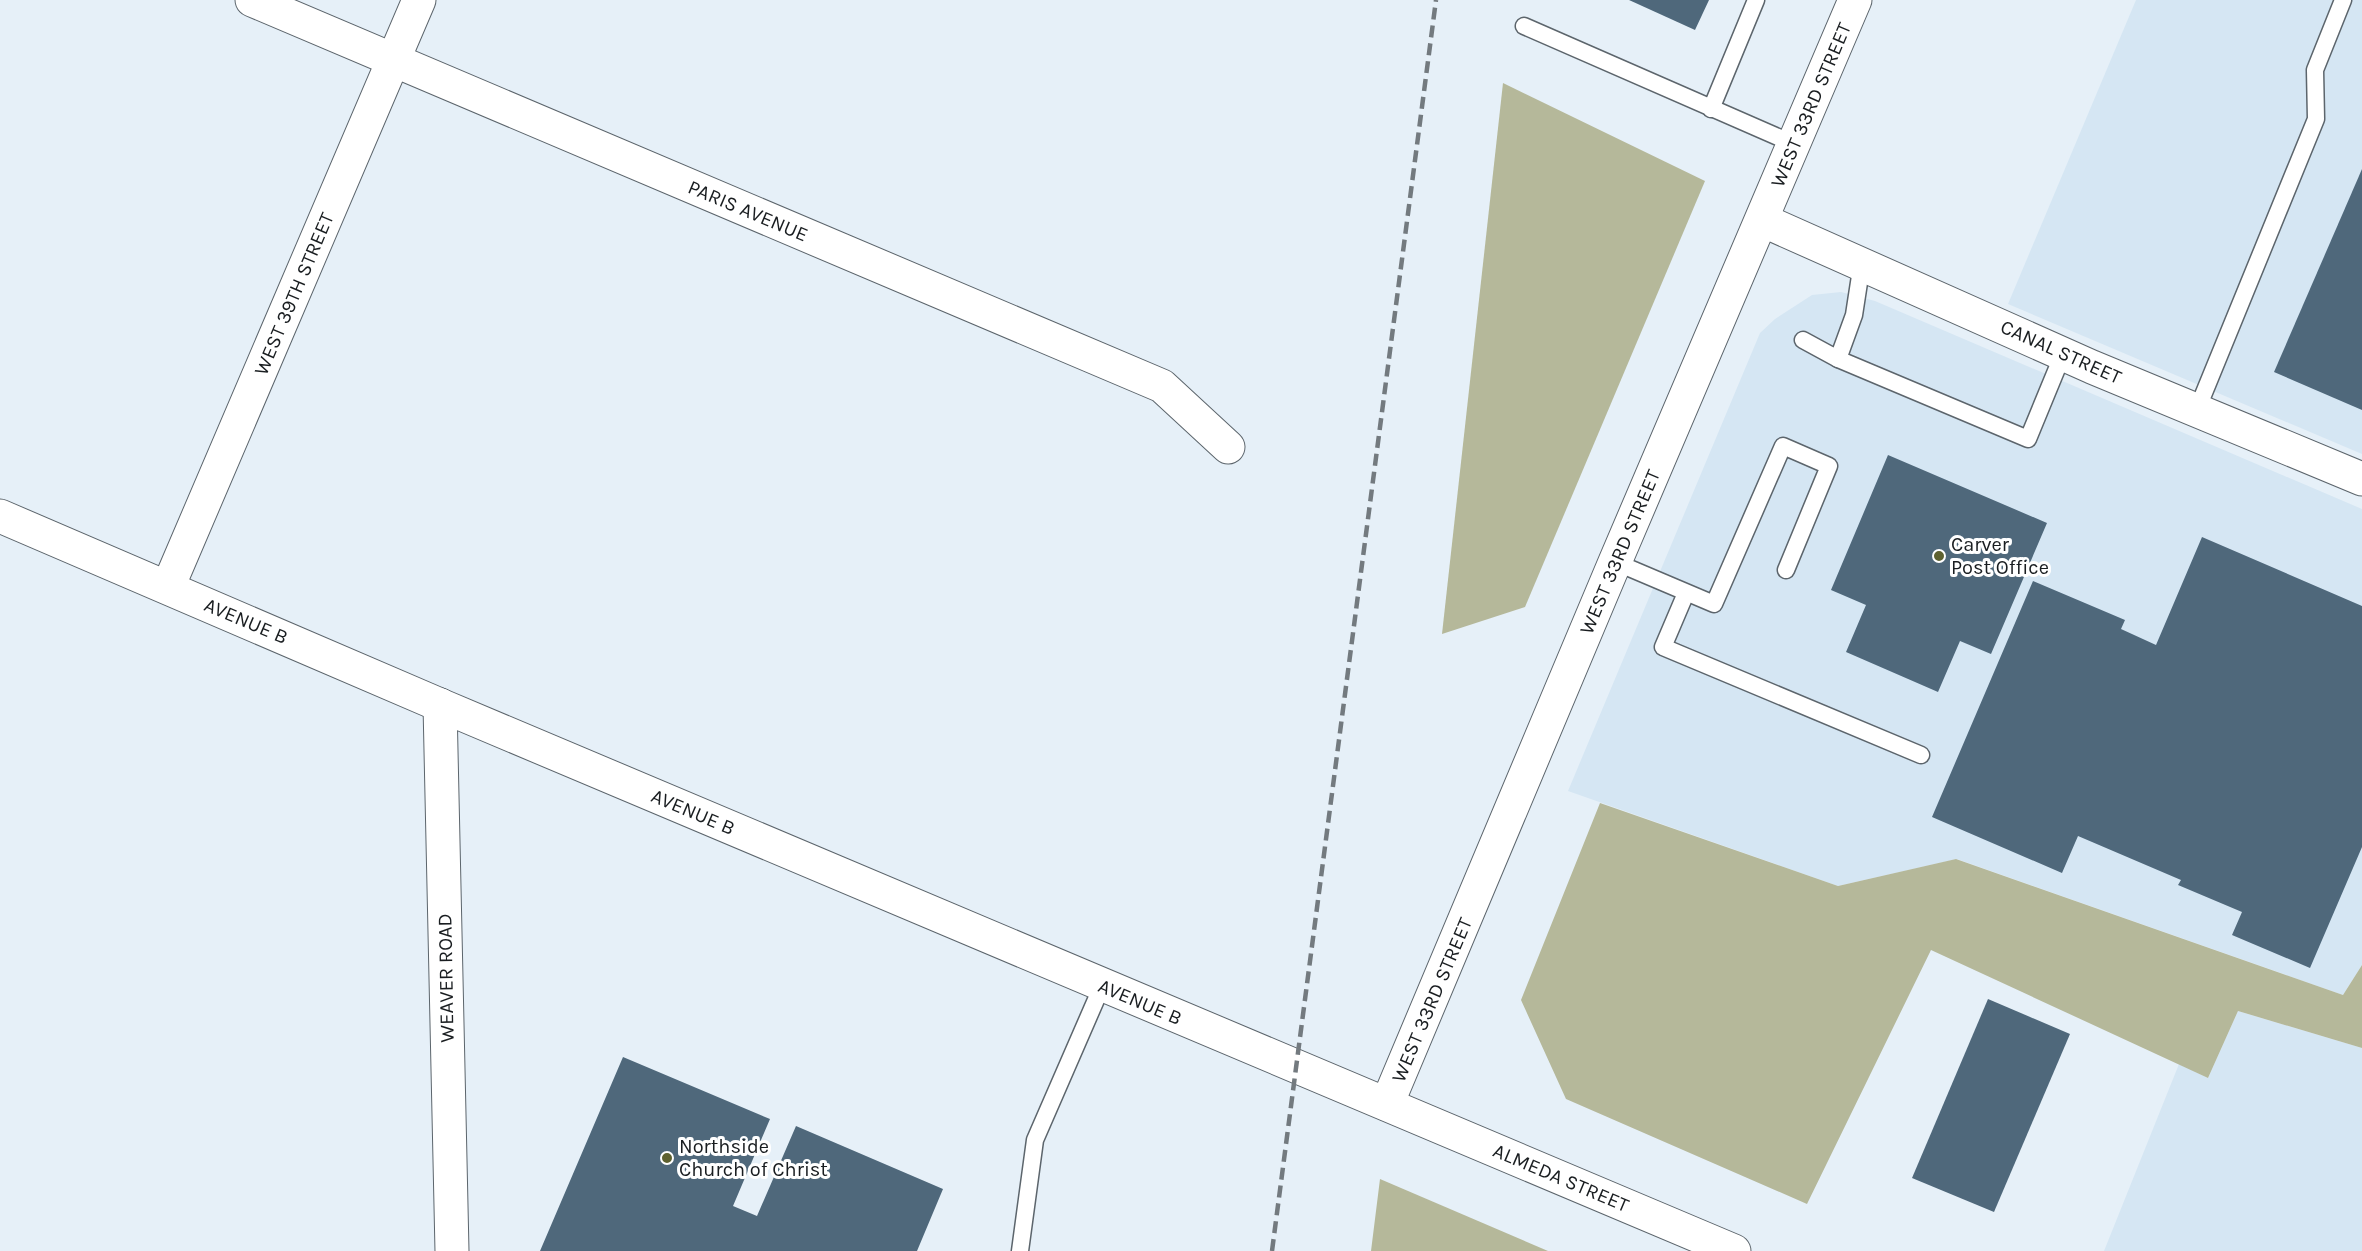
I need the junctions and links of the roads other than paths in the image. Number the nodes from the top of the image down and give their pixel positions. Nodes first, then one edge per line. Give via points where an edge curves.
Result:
1 (252, 0) edge
2 (419, 0) edge
3 (1756, 0) edge
4 (1855, 0) edge
5 (2343, 0) edge
6 (1524, 26) dead end
7 (393, 60) junction
8 (1711, 109) junction
9 (1794, 144) junction
10 (1762, 220) junction
11 (1862, 263) junction
12 (1803, 340) dead end
13 (2063, 354) junction
14 (1838, 359) junction
15 (2197, 410) junction
16 (1228, 447) dead end
17 (2362, 479) edge
18 (0, 516) edge
19 (1615, 562) junction
20 (1786, 570) dead end
21 (168, 587) junction
22 (1686, 592) junction
23 (440, 705) junction
24 (1921, 755) dead end
25 (1102, 986) junction
26 (1387, 1104) junction
27 (452, 1251) edge
28 (1020, 1251) edge
29 (1734, 1251) edge

1 - 7 street, PARIS AVENUE
2 - 7 street, WEST 39TH STREET
3 - 8 lane
4 - 9 street, WEST 33RD STREET
5 - 15 lane via 2316,70 2316,119
6 - 8 lane
7 - 16 street, PARIS AVENUE via 1161,386
7 - 21 street, WEST 39TH STREET
8 - 9 lane
9 - 10 street, WEST 33RD STREET
10 - 11 street, CANAL STREET
10 - 19 street, WEST 33RD STREET
11 - 13 street, CANAL STREET
11 - 14 lane via 1854,315
12 - 14 lane
13 - 14 lane via 2028,438
13 - 15 street, CANAL STREET
15 - 17 street, CANAL STREET
18 - 21 street, AVENUE B
19 - 22 lane
19 - 26 street, WEST 33RD STREET
20 - 22 lane via 1829,466 1783,446 1714,604
21 - 23 street, AVENUE B
22 - 24 lane via 1663,647
23 - 25 street, AVENUE B
23 - 27 street, WEAVER ROAD
25 - 26 street, AVENUE B
25 - 28 lane via 1035,1140
26 - 29 street, ALMEDA STREET

